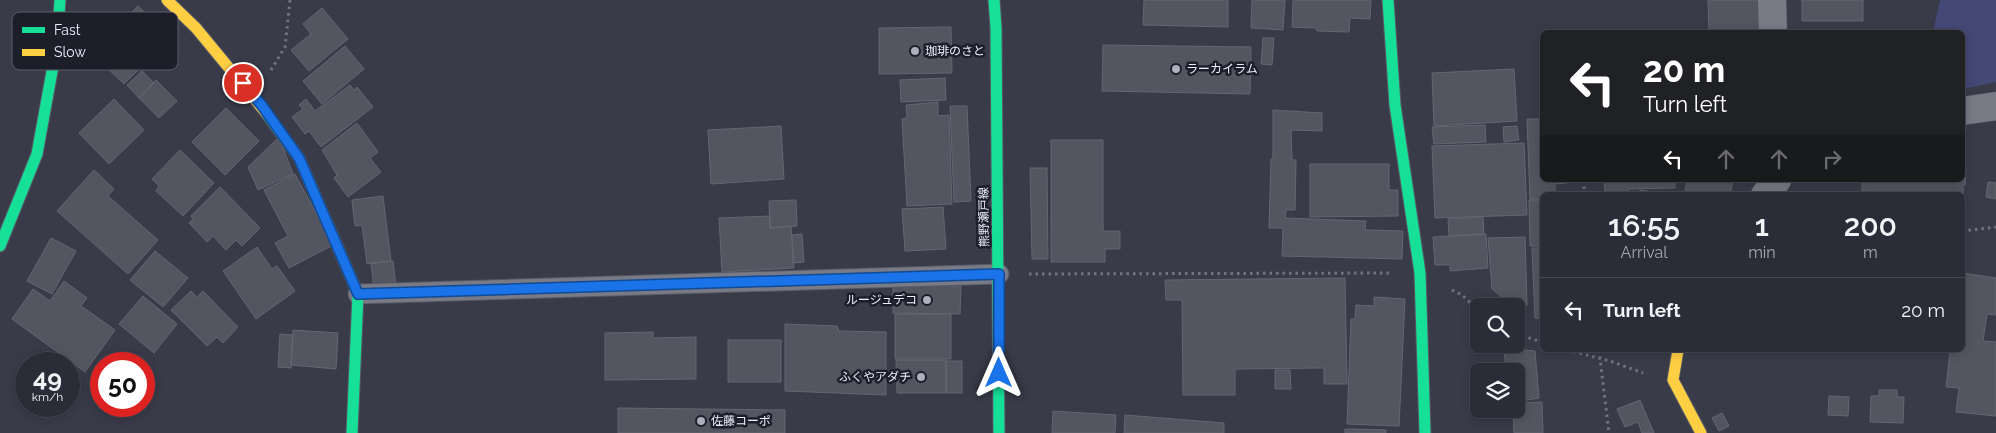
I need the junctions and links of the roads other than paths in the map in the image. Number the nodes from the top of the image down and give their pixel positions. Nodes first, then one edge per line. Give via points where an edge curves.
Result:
1 (167, 0) edge
2 (994, 0) edge
3 (1388, 0) edge
4 (1772, 0) edge
5 (1773, 30) edge
6 (52, 70) edge
7 (1996, 106) edge
8 (1965, 111) edge
9 (1775, 182) edge
10 (1767, 192) edge
11 (0, 246) edge
12 (999, 274) junction
13 (358, 294) junction
14 (1678, 352) edge
15 (352, 433) edge
16 (999, 433) edge
17 (1425, 433) edge
18 (1701, 433) edge

1 - 13 street via 196,28 254,97 299,158
2 - 12 street, 熊野瀬戸線
3 - 17 street via 1395,105 1420,273
4 - 5 street
6 - 11 street via 37,154
7 - 8 street
9 - 10 street
12 - 13 lane
12 - 16 street, 熊野瀬戸線
13 - 15 street
14 - 18 street via 1673,380

